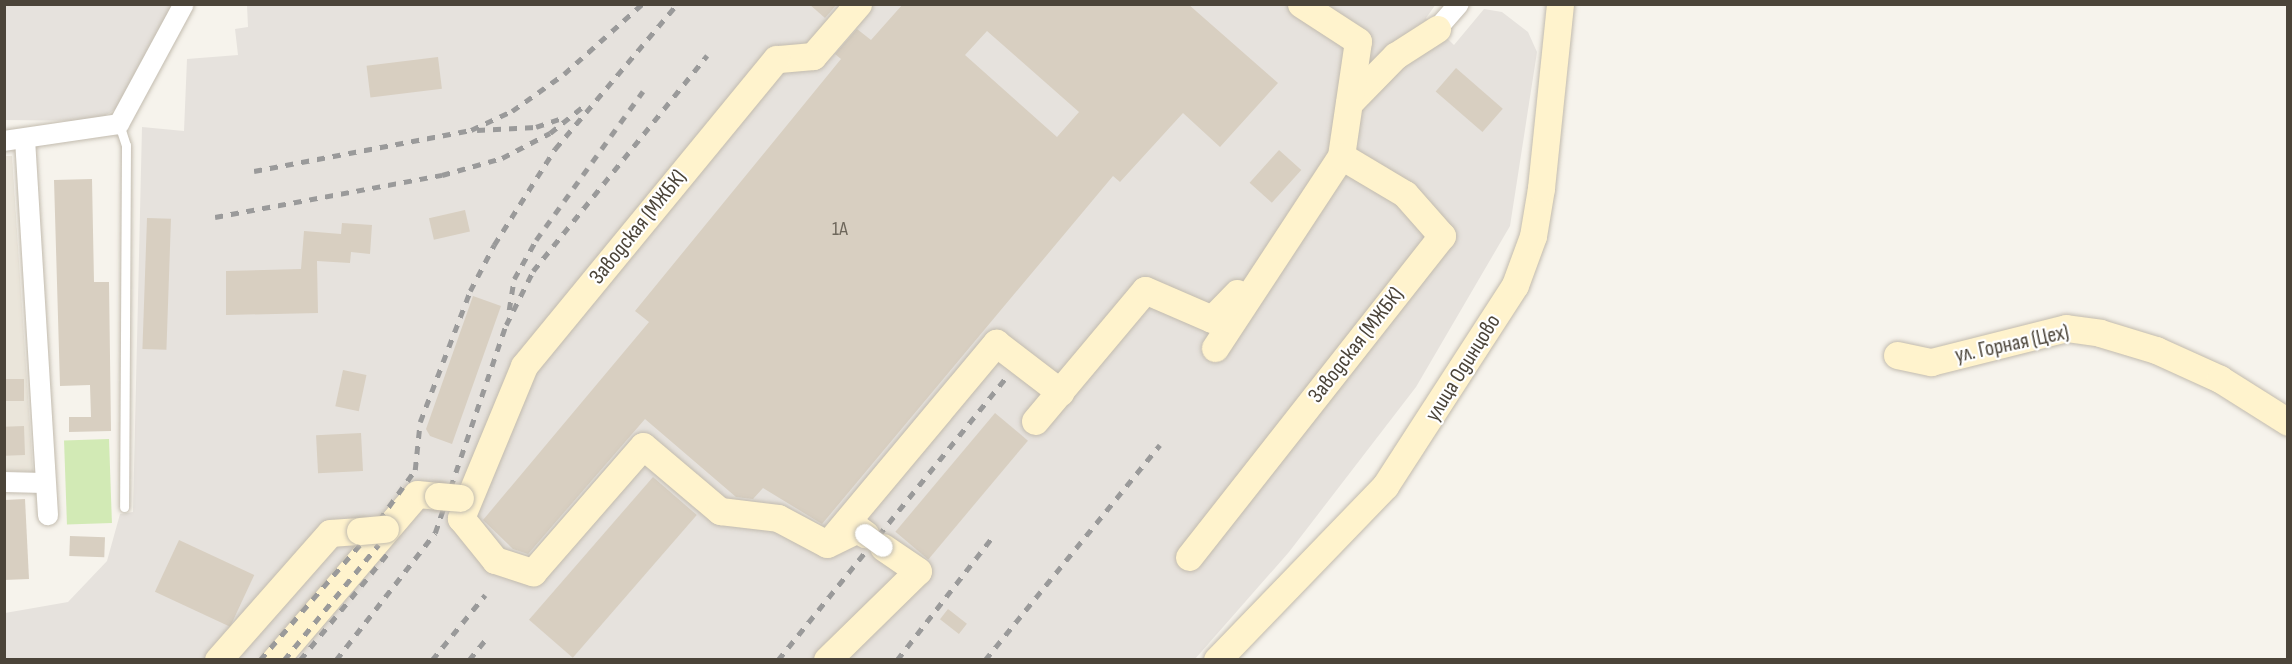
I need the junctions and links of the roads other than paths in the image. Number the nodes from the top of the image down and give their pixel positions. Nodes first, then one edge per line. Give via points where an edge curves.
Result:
1 (184, 4) edge
2 (858, 4) edge
3 (1301, 4) edge
4 (1459, 4) edge
5 (1560, 4) edge
6 (1437, 29) joint
7 (1349, 103) junction
8 (119, 124) junction
9 (25, 139) junction
10 (4, 141) edge
11 (1341, 156) junction
12 (1278, 252) junction
13 (1215, 348) dead end
14 (1897, 356) dead end
15 (1060, 392) junction
16 (1035, 421) dead end
17 (2288, 422) edge
18 (4, 482) edge
19 (45, 483) junction
20 (456, 498) junction
21 (124, 507) dead end
22 (48, 515) dead end
23 (377, 530) junction
24 (828, 544) junction
25 (1189, 557) dead end
26 (218, 660) edge
27 (275, 660) edge
28 (827, 660) edge
29 (1218, 660) edge

1 - 8 street
2 - 20 street, Заводская (МЖБК) via 813,56 776,59 524,366
3 - 7 street via 1358,41
4 - 6 street
5 - 29 street, улица Одинцово via 1539,198 1515,285 1385,486
6 - 7 street via 1395,56
7 - 11 street
8 - 9 street
8 - 21 lane via 126,145
9 - 10 street
9 - 19 street
11 - 12 street
11 - 25 street, Заводская (МЖБК) via 1405,194 1442,236
12 - 13 street
12 - 15 street via 1212,319 1145,290
14 - 17 street, ул. Горная (Цех) via 1931,362 2066,328 2100,333 2156,350 2220,379
15 - 16 street
15 - 24 street via 996,344
18 - 19 street
19 - 22 street
20 - 23 street via 417,494
20 - 24 street, Заводская (МЖБК) via 461,518 495,560 533,572 643,446 720,511 778,518
23 - 26 street via 330,533
23 - 27 street
24 - 28 street via 858,529 918,571

